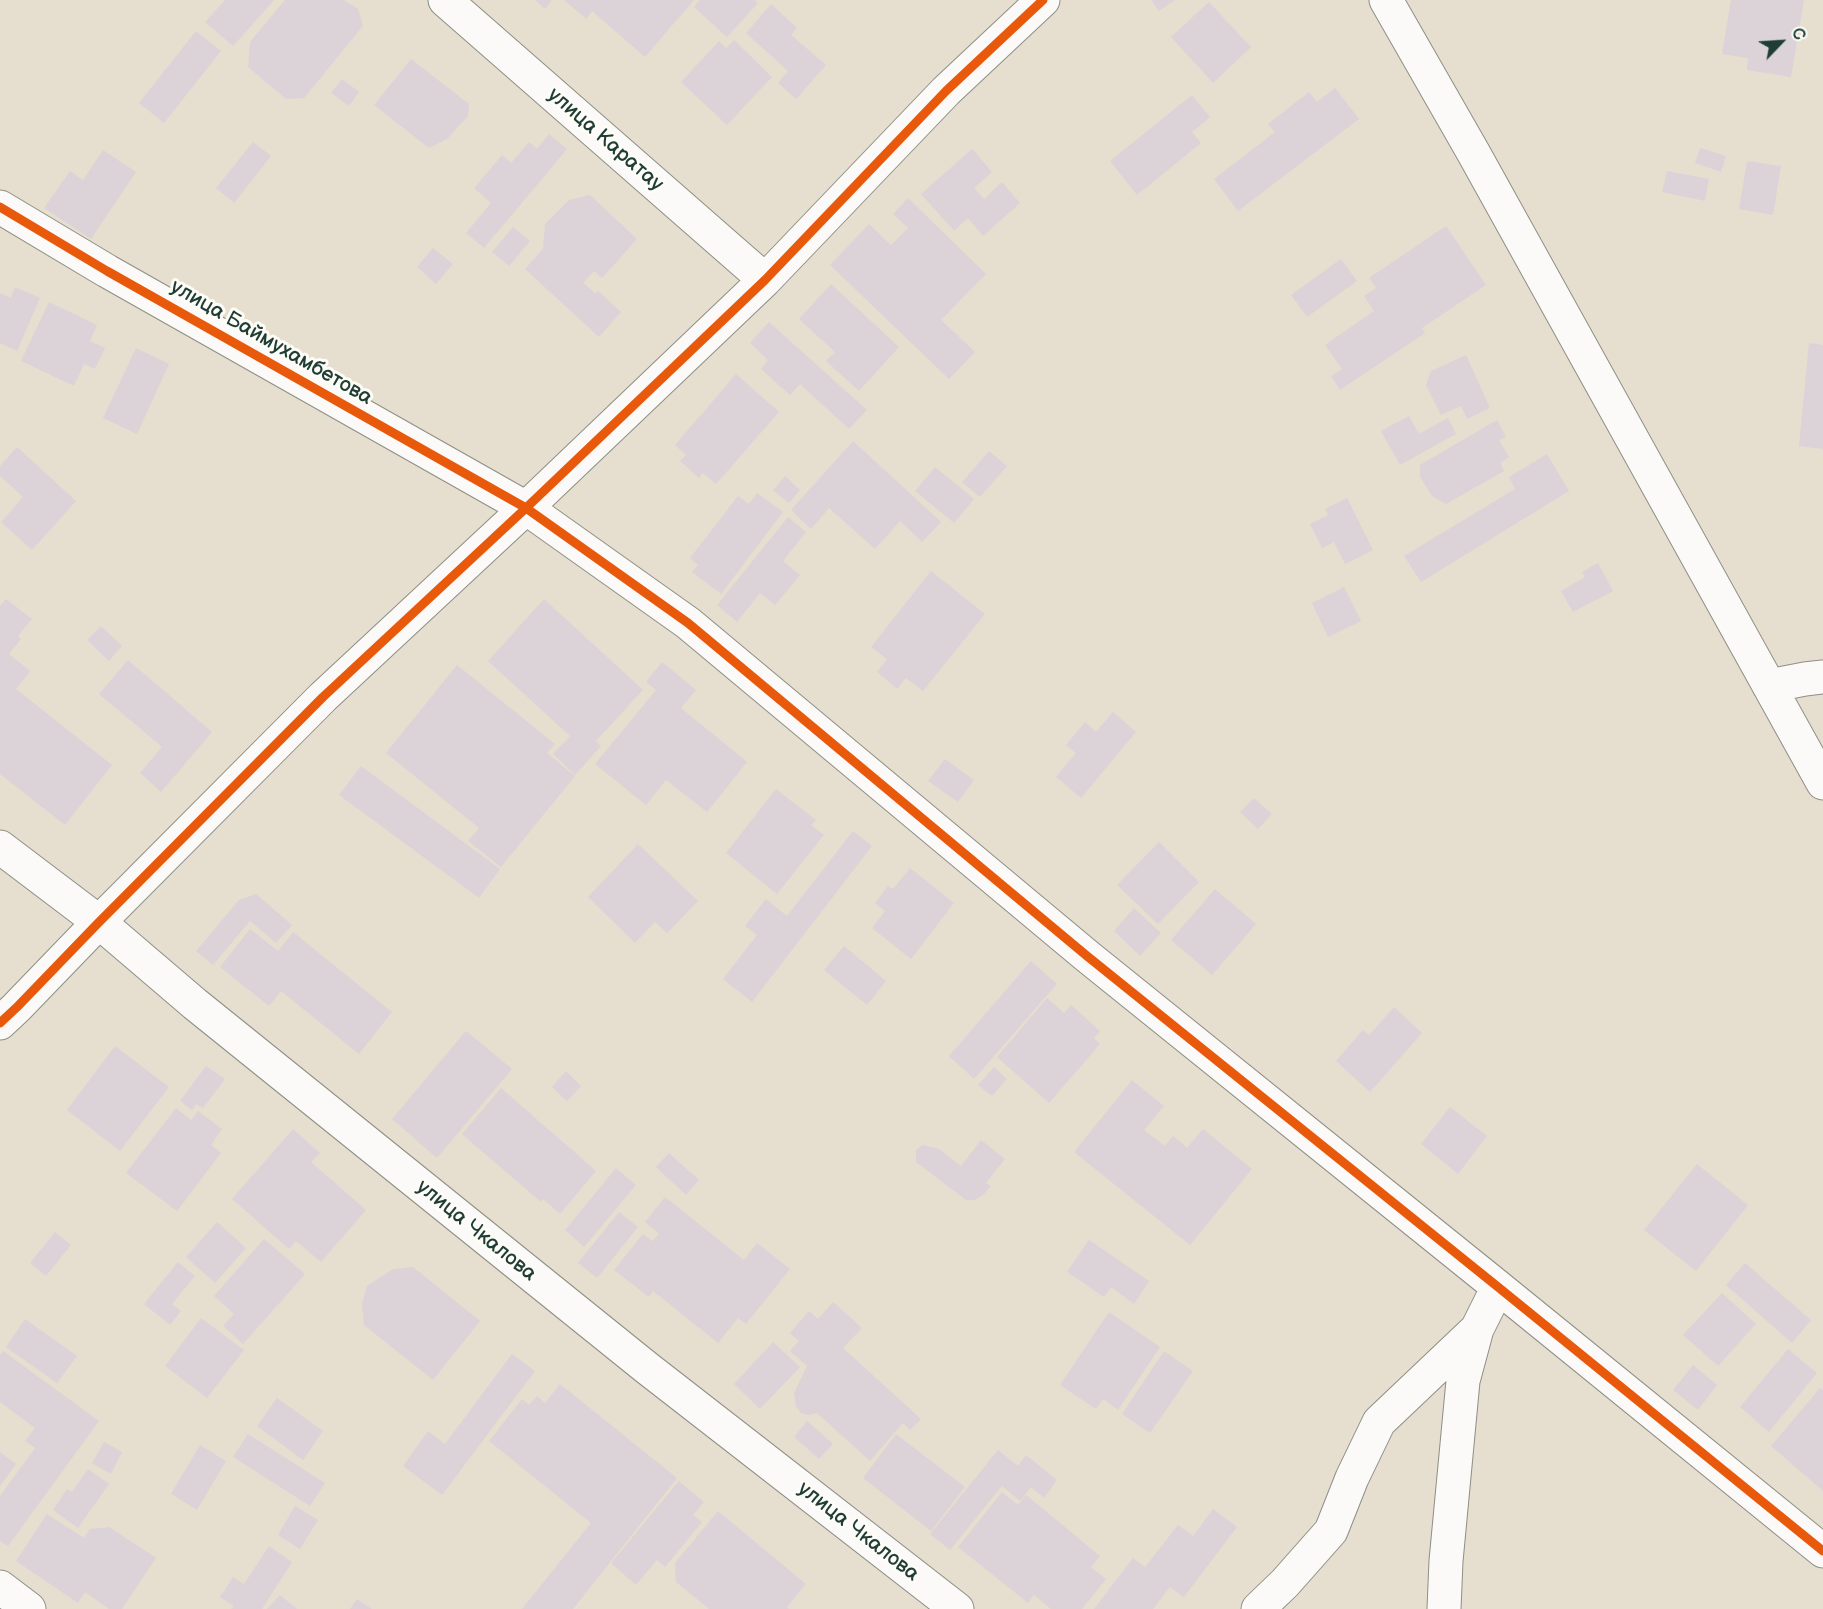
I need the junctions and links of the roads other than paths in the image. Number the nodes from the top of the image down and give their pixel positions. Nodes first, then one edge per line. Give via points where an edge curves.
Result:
1 (446, 0) edge
2 (1043, 0) edge
3 (1386, 0) edge
4 (0, 207) edge
5 (765, 280) junction
6 (526, 508) junction
7 (1823, 677) edge
8 (1769, 686) junction
9 (1823, 783) edge
10 (0, 847) edge
11 (99, 922) junction
12 (0, 1023) edge
13 (1498, 1287) junction
14 (1476, 1329) junction
15 (1823, 1551) edge
16 (0, 1587) edge
17 (29, 1609) edge
18 (957, 1609) edge
19 (1258, 1609) edge
20 (1444, 1609) edge

1 - 5 street, улица Каратау
2 - 5 street via 945,92
3 - 8 street
4 - 6 street, улица Баймухамбетова
5 - 6 street
6 - 11 street via 323,697
6 - 13 street, улица Баймухамбетова via 688,623 1086,956
7 - 8 street
8 - 9 street
10 - 11 street, улица Чкалова
11 - 12 street
11 - 18 street, улица Чкалова via 195,1004 647,1368
13 - 14 street
13 - 15 street, улица Баймухамбетова
14 - 19 street via 1379,1422 1331,1531
14 - 20 street via 1463,1381
16 - 17 street

